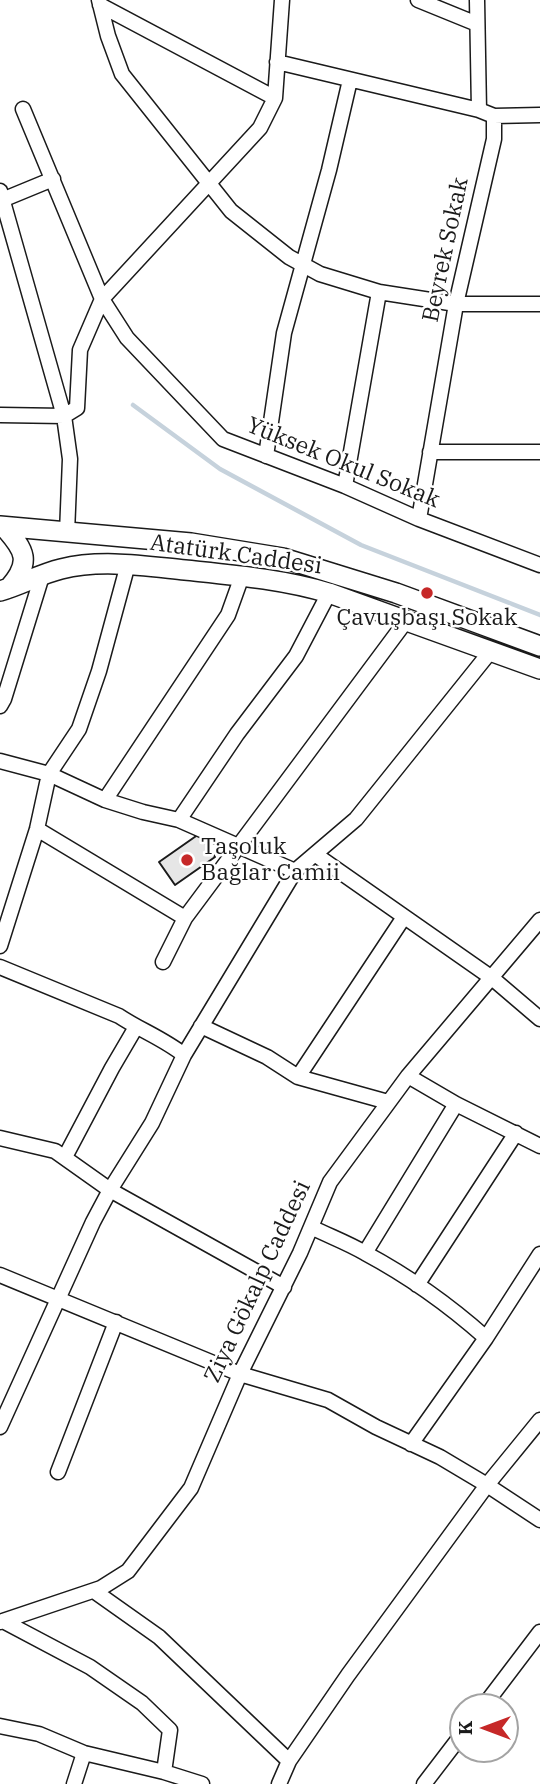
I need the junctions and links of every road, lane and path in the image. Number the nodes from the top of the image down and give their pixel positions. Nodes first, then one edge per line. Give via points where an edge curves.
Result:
1 (282, 0) edge
2 (418, 0) edge
3 (480, 2) edge
4 (100, 3) edge
5 (477, 24) junction
6 (277, 62) junction
7 (350, 80) junction
8 (275, 98) junction
9 (23, 109) dead end
10 (479, 110) junction
11 (540, 114) edge
12 (494, 116) junction
13 (54, 179) junction
14 (209, 184) junction
15 (1, 196) edge
16 (303, 264) junction
17 (379, 292) junction
18 (102, 299) junction
19 (456, 304) junction
20 (540, 304) edge
21 (0, 415) edge
22 (64, 416) junction
23 (430, 452) junction
24 (540, 452) edge
25 (266, 456) junction
26 (345, 486) junction
27 (419, 519) junction
28 (2, 527) edge
29 (68, 533) junction
30 (128, 564) junction
31 (540, 565) edge
32 (43, 576) junction
33 (242, 576) junction
34 (5, 589) edge
35 (329, 593) junction
36 (406, 621) junction
37 (540, 646) edge
38 (490, 652) junction
39 (540, 669) edge
40 (0, 706) edge
41 (0, 761) edge
42 (49, 774) junction
43 (104, 800) junction
44 (179, 820) junction
45 (37, 829) junction
46 (239, 845) junction
47 (316, 855) junction
48 (295, 872) junction
49 (404, 917) junction
50 (185, 918) junction
51 (540, 920) edge
52 (0, 946) edge
53 (163, 962) dead end
54 (0, 967) edge
55 (492, 978) junction
56 (540, 1019) edge
57 (201, 1026) junction
58 (136, 1027) junction
59 (184, 1055) junction
60 (408, 1076) junction
61 (298, 1077) junction
62 (388, 1102) junction
63 (456, 1104) junction
64 (516, 1133) junction
65 (0, 1138) edge
66 (540, 1146) edge
67 (65, 1157) junction
68 (110, 1190) junction
69 (311, 1227) junction
70 (365, 1253) junction
71 (540, 1254) edge
72 (0, 1275) edge
73 (417, 1285) junction
74 (284, 1287) junction
75 (59, 1300) junction
76 (116, 1322) junction
77 (486, 1338) junction
78 (240, 1374) junction
79 (540, 1420) edge
80 (0, 1427) edge
81 (411, 1444) junction
82 (58, 1472) dead end
83 (487, 1485) junction
84 (540, 1520) edge
85 (94, 1591) junction
86 (1, 1622) edge
87 (540, 1632) edge
88 (494, 1693) edge
89 (0, 1726) edge
90 (449, 1751) edge
91 (84, 1753) junction
92 (289, 1761) junction
93 (164, 1772) junction
94 (185, 1781) edge
95 (74, 1784) edge
96 (202, 1784) edge
97 (279, 1784) edge
98 (424, 1784) edge

1 - 6 street
2 - 5 street
3 - 5 street
4 - 8 street
4 - 14 street via 122,74
5 - 10 street
6 - 7 street
6 - 8 street
7 - 10 street
7 - 16 street
8 - 14 street via 260,128
9 - 13 street, Yüksek Okul Sokak
10 - 12 street
11 - 12 street
12 - 19 street, Beyrek Sokak via 494,139
13 - 15 street
13 - 18 street, Yüksek Okul Sokak
14 - 16 street via 231,211
14 - 18 street
15 - 22 street
16 - 17 street via 320,274
16 - 25 street via 284,333
17 - 19 street
17 - 26 street
18 - 22 street via 80,351 77,408
18 - 25 street, Yüksek Okul Sokak via 127,338 223,439
19 - 20 street
19 - 23 street, Beyrek Sokak
21 - 22 street
22 - 29 street via 70,459
23 - 24 street
23 - 27 street, Beyrek Sokak
25 - 26 street, Yüksek Okul Sokak
26 - 27 street, Yüksek Okul Sokak
27 - 31 street, Yüksek Okul Sokak
28 - 29 main road, Atatürk Caddesi
28 - 34 main road via 19,544 23,556 20,576
29 - 37 main road, Atatürk Caddesi via 191,543 283,558
30 - 32 main road, Atatürk Caddesi via 93,564
30 - 33 main road, Atatürk Caddesi
30 - 42 street via 79,729
32 - 34 main road, Atatürk Caddesi
32 - 40 street
33 - 35 main road, Atatürk Caddesi
33 - 43 street via 228,615
35 - 36 main road, Atatürk Caddesi
35 - 44 street via 296,656
36 - 38 main road, Atatürk Caddesi
36 - 46 street
38 - 39 main road, Atatürk Caddesi
38 - 47 street via 356,819
41 - 42 street
42 - 43 street
42 - 45 street
43 - 44 street
44 - 46 street
45 - 50 street
45 - 52 street
46 - 48 street
46 - 50 street
47 - 48 street
47 - 49 street
48 - 57 street
49 - 55 street
49 - 61 street
50 - 53 street
51 - 55 street, Ziya Gökalp Caddesi
54 - 58 street
55 - 56 street
55 - 60 street, Ziya Gökalp Caddesi
57 - 59 street
57 - 61 street
58 - 59 street
58 - 67 street
59 - 68 street via 152,1123
60 - 62 street, Ziya Gökalp Caddesi
60 - 63 street
61 - 62 street
62 - 69 street, Ziya Gökalp Caddesi via 330,1182
63 - 64 street
63 - 70 street
64 - 66 street
64 - 73 street
65 - 67 street
67 - 68 street
68 - 74 street
68 - 75 street
69 - 70 street
69 - 74 street, Ziya Gökalp Caddesi
70 - 73 street
71 - 77 street
72 - 75 street
73 - 77 street
74 - 78 street, Ziya Gökalp Caddesi
75 - 76 street
75 - 80 street
76 - 78 street
76 - 82 street
77 - 81 street
78 - 81 street via 328,1400
78 - 85 street, Ziya Gökalp Caddesi via 191,1488 128,1571
79 - 83 street
81 - 83 street
83 - 84 street
83 - 92 street
85 - 86 street, Ziya Gökalp Caddesi
85 - 92 street via 159,1637
86 - 93 street via 90,1667 142,1703 170,1730
87 - 88 street
89 - 91 street via 38,1734
90 - 98 street
91 - 93 street
91 - 95 street
92 - 97 street
93 - 94 street
94 - 96 street

